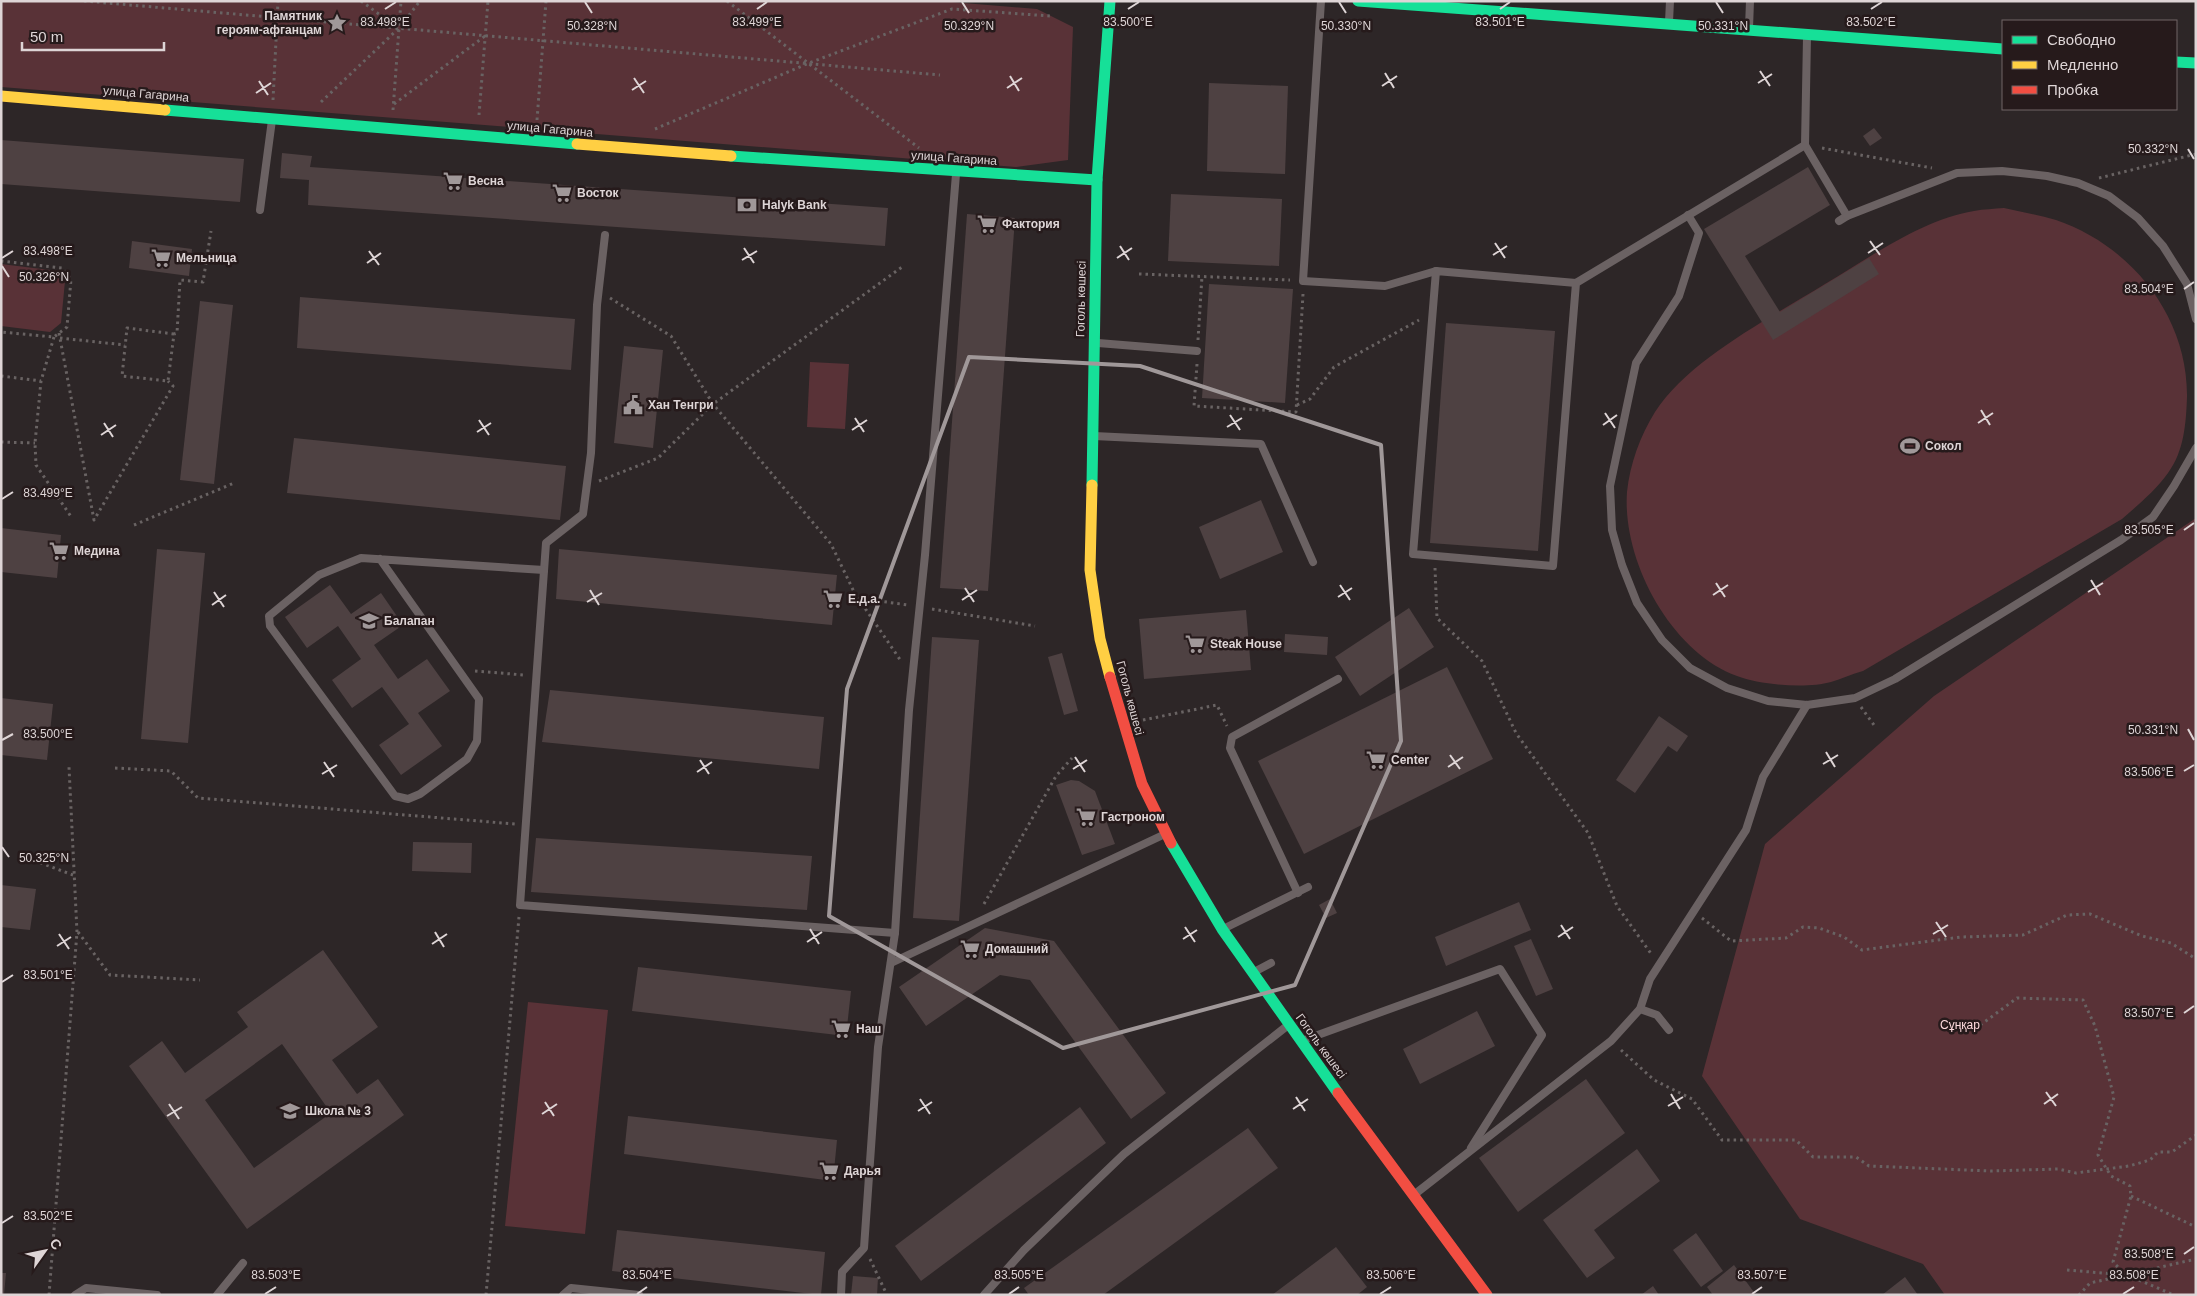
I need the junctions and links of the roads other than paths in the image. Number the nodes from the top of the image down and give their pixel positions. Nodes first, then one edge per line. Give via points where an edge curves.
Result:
1 (1110, 1) edge
2 (1321, 1) edge
3 (1358, 1) edge
4 (1670, 1) edge
5 (1750, 1) edge
6 (1402, 3) edge
7 (1669, 24) junction
8 (1749, 30) junction
9 (1807, 35) junction
10 (2002, 49) edge
11 (2177, 62) edge
12 (2196, 64) edge
13 (1, 96) edge
14 (272, 113) junction
15 (1805, 144) junction
16 (956, 173) junction
17 (1097, 180) junction
18 (260, 210) dead end
19 (1688, 215) junction
20 (1847, 216) junction
21 (1839, 221) dead end
22 (605, 235) dead end
23 (1436, 271) junction
24 (1576, 283) junction
25 (2196, 319) edge
26 (1094, 343) junction
27 (1197, 351) road end
28 (1092, 436) junction
29 (2196, 448) edge
30 (380, 559) junction
31 (1313, 562) dead end
32 (544, 570) junction
33 (1338, 679) dead end
34 (1807, 705) junction
35 (1166, 834) junction
36 (1308, 887) dead end
37 (1298, 892) junction
38 (1222, 929) junction
39 (895, 933) junction
40 (891, 963) junction
41 (1271, 963) dead end
42 (1252, 973) junction
43 (1640, 1009) junction
44 (1288, 1025) junction
45 (1669, 1030) dead end
46 (1300, 1042) junction
47 (1467, 1154) junction
48 (1414, 1195) junction
49 (243, 1263) dead end
50 (76, 1295) edge
51 (157, 1295) edge
52 (217, 1295) edge
53 (563, 1295) edge
54 (639, 1295) edge
55 (841, 1295) edge
56 (984, 1295) edge
57 (1487, 1295) edge

1 - 17 street, Гоголь көшесі
2 - 23 lane via 1303,281 1385,286
3 - 6 street
4 - 7 lane
5 - 8 lane
6 - 7 street via 1565,13
7 - 8 street
8 - 9 street
9 - 10 street
9 - 15 lane
11 - 12 street
13 - 14 street, улица Гагарина
14 - 16 street, улица Гагарина via 612,148
14 - 18 lane
15 - 19 lane
15 - 20 lane
16 - 17 street, улица Гагарина
16 - 39 lane via 912,677
17 - 26 street, Гоголь көшесі
19 - 24 lane
19 - 34 lane via 1699,233 1679,296 1636,363 1610,486 1612,530 1637,603 1662,640 1690,668 1727,688 1768,701
20 - 21 lane
20 - 25 lane via 1957,173 2002,171 2047,176 2078,184 2109,196 2138,218 2157,239 2188,284
22 - 32 lane via 591,453 583,514 546,543
23 - 24 lane
23 - 24 lane via 1413,554 1435,556 1553,566
26 - 27 lane
26 - 28 street, Гоголь көшесі
28 - 31 lane via 1261,444
28 - 35 street, Гоголь көшесі via 1090,570 1094,605 1125,732 1142,784
29 - 34 lane via 2153,517 2121,540 1895,679 1855,698
30 - 30 lane via 361,558 319,575 269,616 270,626 395,796 408,799 420,794 467,759 477,741 479,699
30 - 32 lane
32 - 39 lane via 520,905
33 - 37 lane via 1232,737 1230,748
34 - 43 lane via 1763,778 1746,830 1650,979
35 - 38 street, Гоголь көшесі
35 - 40 lane
36 - 37 lane
37 - 38 lane
38 - 42 street, Гоголь көшесі
39 - 40 lane
40 - 55 lane via 878,1047 864,1248 842,1272
41 - 42 lane
42 - 44 street, Гоголь көшесі
43 - 45 lane via 1657,1015
43 - 47 lane via 1611,1041
44 - 46 street, Гоголь көшесі
44 - 56 lane via 1124,1154 1024,1250
46 - 47 lane via 1500,969 1542,1035
46 - 48 street, Гоголь көшесі
47 - 48 lane
48 - 57 street, Гоголь көшесі
49 - 52 lane
50 - 51 lane via 86,1288
53 - 54 lane via 571,1288

